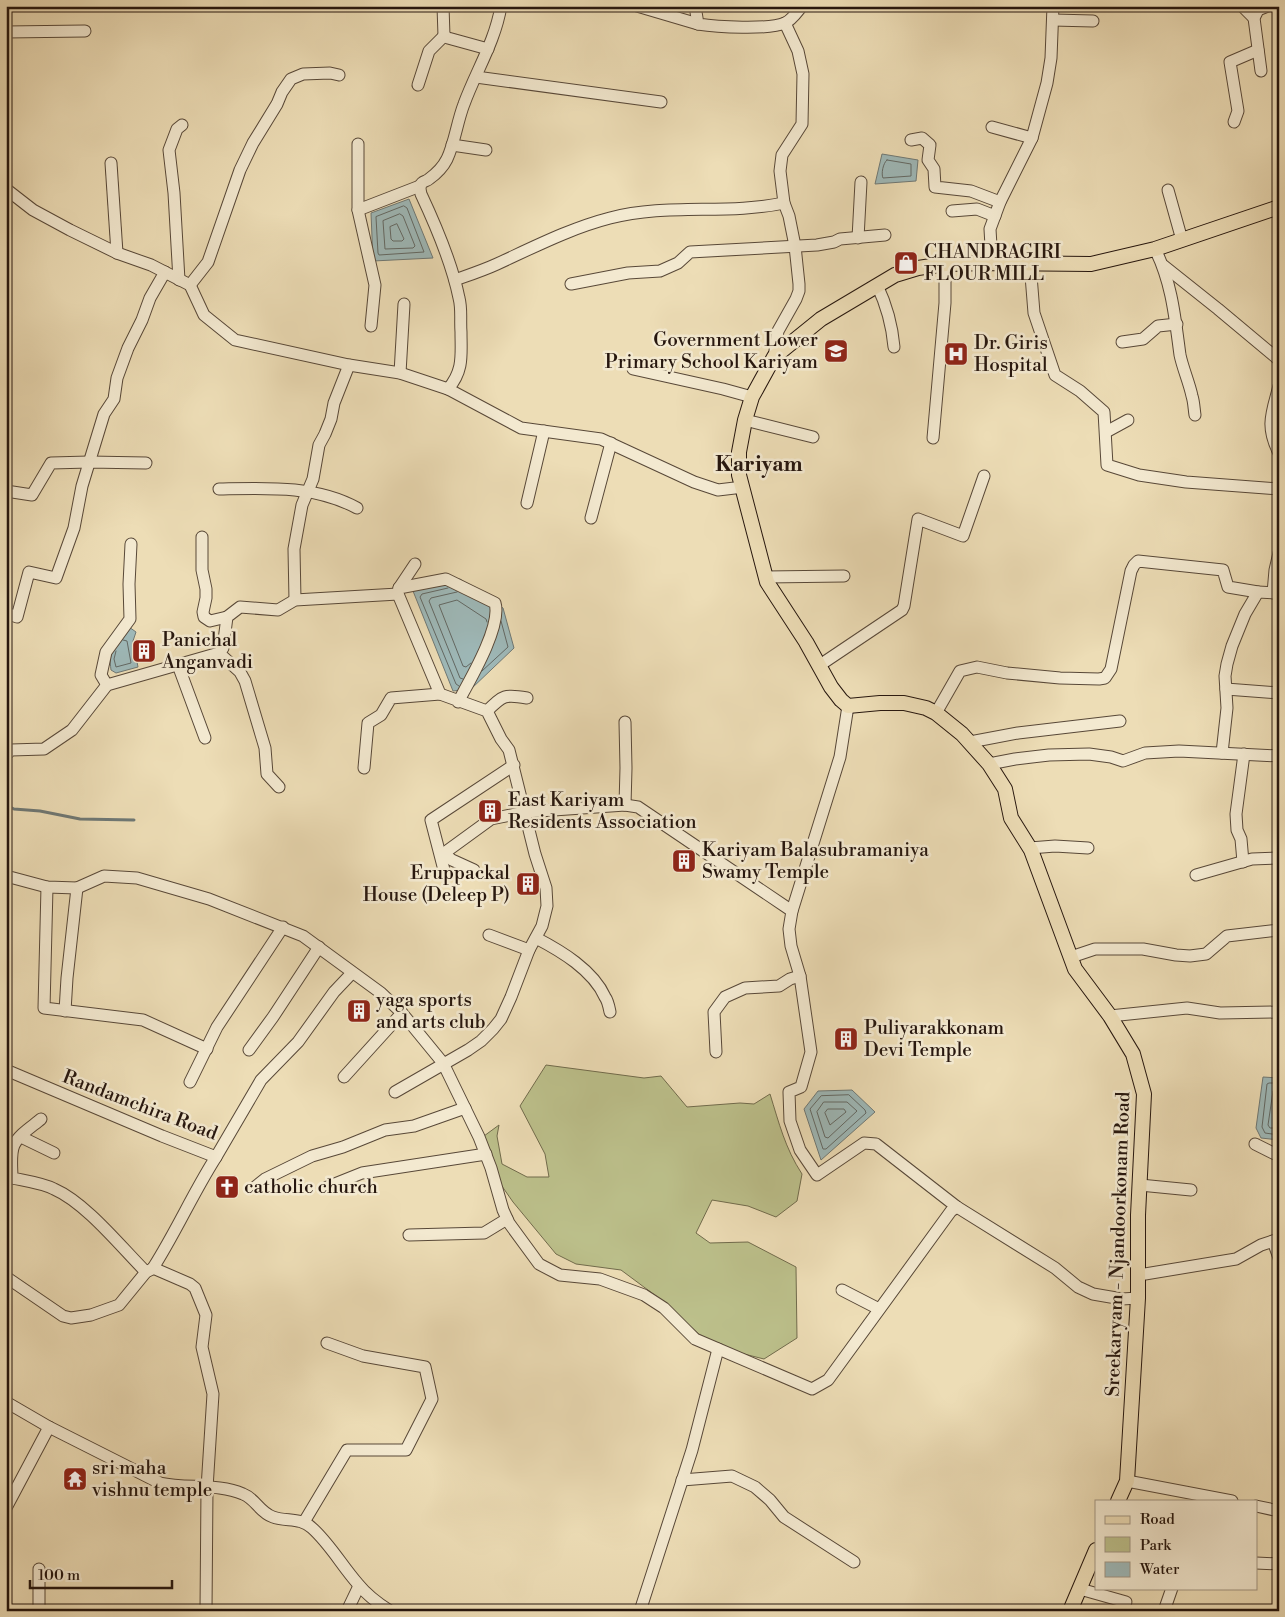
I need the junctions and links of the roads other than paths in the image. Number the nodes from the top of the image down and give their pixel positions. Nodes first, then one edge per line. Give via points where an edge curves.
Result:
1 (443, 6) edge
2 (501, 6) edge
3 (638, 6) edge
4 (695, 6) edge
5 (802, 6) edge
6 (1053, 6) edge
7 (1242, 6) edge
8 (1268, 6) edge
9 (1254, 18) junction
10 (1053, 20) junction
11 (1094, 21) dead end
12 (785, 23) junction
13 (698, 24) junction
14 (85, 31) dead end
15 (6, 32) edge
16 (444, 36) junction
17 (488, 49) junction
18 (1258, 50) junction
19 (1260, 71) dead end
20 (339, 75) dead end
21 (476, 77) junction
22 (418, 85) dead end
23 (661, 102) dead end
24 (1234, 122) dead end
25 (182, 125) dead end
26 (992, 127) dead end
27 (1032, 138) junction
28 (911, 140) dead end
29 (358, 144) dead end
30 (452, 145) junction
31 (486, 150) dead end
32 (111, 163) dead end
33 (861, 182) dead end
34 (420, 186) junction
35 (6, 189) edge
36 (1168, 190) dead end
37 (1000, 202) junction
38 (784, 203) junction
39 (1279, 207) edge
40 (358, 210) junction
41 (952, 211) dead end
42 (995, 216) junction
43 (884, 235) dead end
44 (858, 238) junction
45 (1182, 240) junction
46 (795, 246) junction
47 (1155, 249) junction
48 (117, 253) junction
49 (992, 263) junction
50 (1030, 263) junction
51 (945, 264) junction
52 (1164, 266) junction
53 (165, 272) junction
54 (179, 280) junction
55 (455, 280) junction
56 (571, 284) dead end
57 (190, 285) junction
58 (877, 285) junction
59 (404, 304) dead end
60 (1177, 324) junction
61 (371, 326) dead end
62 (1122, 342) dead end
63 (894, 347) dead end
64 (774, 357) junction
65 (1279, 360) edge
66 (350, 365) junction
67 (634, 369) dead end
68 (400, 373) junction
69 (1279, 386) edge
70 (448, 390) junction
71 (752, 397) junction
72 (1195, 415) dead end
73 (745, 420) junction
74 (1128, 420) dead end
75 (544, 431) junction
76 (1106, 432) junction
77 (813, 437) dead end
78 (933, 438) dead end
79 (611, 443) junction
80 (1279, 453) edge
81 (89, 462) junction
82 (146, 463) dead end
83 (984, 476) dead end
84 (743, 487) junction
85 (219, 488) dead end
86 (1279, 489) edge
87 (307, 490) junction
88 (6, 491) edge
89 (527, 503) dead end
90 (357, 508) dead end
91 (591, 518) dead end
92 (202, 537) dead end
93 (131, 544) dead end
94 (1279, 553) edge
95 (415, 564) dead end
96 (844, 576) dead end
97 (766, 578) junction
98 (398, 591) junction
99 (1258, 592) junction
100 (1276, 593) edge
101 (295, 600) junction
102 (6, 613) edge
103 (228, 617) junction
104 (220, 653) junction
105 (178, 665) junction
106 (820, 665) junction
107 (107, 685) junction
108 (1226, 690) junction
109 (1279, 693) edge
110 (440, 694) junction
111 (527, 698) dead end
112 (458, 702) junction
113 (848, 706) junction
114 (487, 711) junction
115 (936, 713) junction
116 (1120, 721) dead end
117 (625, 722) dead end
118 (205, 738) dead end
119 (970, 742) junction
120 (1222, 753) junction
121 (1244, 754) junction
122 (6, 755) edge
123 (1279, 756) edge
124 (988, 764) junction
125 (514, 765) junction
126 (364, 768) dead end
127 (278, 787) dead end
128 (625, 805) junction
129 (525, 812) junction
130 (1030, 848) junction
131 (1088, 848) dead end
132 (1279, 858) edge
133 (1243, 862) junction
134 (444, 870) dead end
135 (474, 870) dead end
136 (1196, 875) dead end
137 (6, 876) edge
138 (47, 887) junction
139 (77, 888) junction
140 (792, 911) junction
141 (283, 927) junction
142 (1279, 930) edge
143 (489, 935) dead end
144 (536, 938) junction
145 (1279, 941) edge
146 (319, 947) junction
147 (529, 950) junction
148 (1071, 957) junction
149 (352, 972) junction
150 (800, 976) junction
151 (65, 1011) junction
152 (610, 1012) dead end
153 (1279, 1012) edge
154 (402, 1013) junction
155 (1110, 1016) junction
156 (207, 1048) junction
157 (249, 1050) dead end
158 (716, 1052) dead end
159 (443, 1062) junction
160 (6, 1070) edge
161 (344, 1077) dead end
162 (190, 1082) dead end
163 (395, 1092) dead end
164 (464, 1108) junction
165 (41, 1119) dead end
166 (21, 1137) junction
167 (1255, 1144) dead end
168 (54, 1153) dead end
169 (486, 1154) junction
170 (1279, 1156) edge
171 (216, 1157) junction
172 (1140, 1185) junction
173 (255, 1187) dead end
174 (327, 1187) dead end
175 (1191, 1190) dead end
176 (957, 1207) junction
177 (507, 1219) junction
178 (409, 1235) dead end
179 (1276, 1240) edge
180 (1279, 1258) edge
181 (150, 1270) junction
182 (1139, 1275) junction
183 (6, 1278) edge
184 (842, 1290) dead end
185 (1138, 1298) junction
186 (880, 1310) junction
187 (327, 1343) dead end
188 (718, 1349) junction
189 (6, 1402) edge
190 (49, 1427) junction
191 (682, 1480) junction
192 (1127, 1481) junction
193 (207, 1488) junction
194 (1118, 1500) edge
195 (1227, 1500) edge
196 (1258, 1506) edge
197 (6, 1508) edge
198 (1279, 1511) edge
199 (304, 1522) junction
200 (1095, 1552) edge
201 (854, 1562) dead end
202 (1258, 1563) edge
203 (1279, 1564) edge
204 (39, 1570) dead end
205 (359, 1586) junction
206 (1080, 1589) junction
207 (1171, 1590) edge
208 (1126, 1602) dead end
209 (39, 1611) edge
210 (206, 1611) edge
211 (347, 1611) edge
212 (390, 1611) edge
213 (640, 1611) edge
214 (1070, 1611) edge
215 (1164, 1611) edge

1 - 16 street
2 - 17 street
3 - 13 street
4 - 13 street
5 - 12 street
6 - 10 street
7 - 9 street
8 - 9 street via 1258,10
9 - 18 street
10 - 11 street
10 - 27 street via 1047,83
12 - 13 street via 736,27
12 - 38 street via 798,51 803,74 802,124 782,155 780,182
14 - 15 street
16 - 17 street
16 - 22 street via 428,51
17 - 21 street
18 - 19 street
18 - 24 street via 1230,62 1238,111
20 - 57 street via 304,74 291,79 240,170 208,262
21 - 23 street
21 - 30 street via 464,101
25 - 54 street via 177,129 169,150
26 - 27 street
27 - 37 street
28 - 37 street via 922,138 930,145 928,160 934,169 935,188 970,191
29 - 40 street
30 - 31 street
30 - 34 street via 444,164
32 - 48 street
33 - 44 street
34 - 40 street
34 - 55 street
35 - 48 street via 33,210
36 - 45 street
37 - 42 street
38 - 46 street via 790,216
38 - 55 street via 762,208 646,212 610,218
39 - 45 main road
40 - 61 street via 375,285
41 - 42 street via 977,209
42 - 49 street via 990,229
43 - 44 street
44 - 46 street
45 - 47 main road
46 - 56 street via 690,252 678,263 660,271 628,273
46 - 64 street via 799,291 778,331
47 - 50 main road via 1091,264
47 - 52 street
48 - 53 street
49 - 50 main road
49 - 51 main road
50 - 76 street via 1034,313 1055,375 1104,412
51 - 58 main road via 895,275
51 - 78 street via 945,303
52 - 60 street
52 - 65 street
53 - 54 street
53 - 81 street via 128,348 117,378 114,399 104,414
54 - 57 street
55 - 70 street via 460,299 462,355 456,380
57 - 66 street via 204,315 235,340
58 - 63 street via 892,325
58 - 64 main road via 821,319
59 - 68 street
60 - 62 street via 1158,326 1143,339
60 - 72 street
64 - 71 main road
66 - 68 street
66 - 87 street via 334,403 326,434 319,445 313,478
67 - 71 street
68 - 70 street
69 - 80 street via 1270,423 1270,435
70 - 75 street via 521,428
71 - 73 main road
73 - 77 street
73 - 84 main road via 739,452 739,475
74 - 76 street
75 - 79 street
75 - 89 street
76 - 86 street via 1107,464 1139,475
79 - 84 street via 694,482 718,490
79 - 91 street
81 - 82 street
81 - 88 street via 51,463 32,495
81 - 102 street via 74,528 56,578 29,572 17,617
83 - 106 street via 963,536 918,519 902,610
84 - 97 main road
85 - 87 street
87 - 90 street via 340,499
87 - 101 street via 294,549
92 - 103 street via 202,570 206,589 204,617 210,620
93 - 107 street via 130,619 106,652 101,676
94 - 100 street via 1274,570
95 - 98 street
96 - 97 street
97 - 106 main road
98 - 101 street
98 - 110 street
98 - 112 street via 446,579 495,603 493,629
99 - 100 street
99 - 108 street via 1232,646 1225,676
99 - 115 street via 1228,586 1223,570 1138,561 1131,571 1111,669 1105,678 1060,678 977,667 963,669
101 - 103 street via 278,610 240,607
103 - 104 street
104 - 105 street
104 - 127 street via 246,681 265,748 268,774
105 - 107 street
105 - 118 street
106 - 113 main road via 831,687
107 - 122 street via 72,730 44,748 11,750
108 - 109 street
108 - 120 street via 1228,708
110 - 112 street
110 - 126 street via 391,698 381,715 368,723
111 - 114 street via 504,696
112 - 114 street
113 - 115 main road, Sreekaryam - Njandoorkonam Road via 904,704
113 - 140 street via 840,757
114 - 125 street
115 - 119 main road, Sreekaryam - Njandoorkonam Road
116 - 119 street
117 - 128 street
119 - 124 main road, Sreekaryam - Njandoorkonam Road
120 - 121 street
120 - 124 street via 1145,753 1123,760 1089,754 1049,755
121 - 123 street
121 - 133 street via 1236,814
124 - 130 main road, Sreekaryam - Njandoorkonam Road via 1005,790 1011,818
125 - 129 street
125 - 134 street via 431,820
128 - 129 street
128 - 140 street via 638,807
129 - 135 street via 491,819 447,850 452,860
129 - 144 street via 546,888 546,915
130 - 131 street
130 - 148 main road, Sreekaryam - Njandoorkonam Road
132 - 133 street
133 - 136 street
137 - 138 street
138 - 139 street
138 - 151 street via 44,1008
139 - 141 street via 104,876 137,878 209,899
139 - 151 street
140 - 150 street via 789,928 791,946
141 - 146 street
141 - 156 street via 217,1027
142 - 145 street
142 - 148 street via 1227,936 1206,954 1190,956 1143,949 1095,949
143 - 147 street
144 - 147 street
144 - 152 street via 559,950 587,973 605,996
146 - 149 street
146 - 157 street
147 - 159 street via 501,1019 481,1041
148 - 155 main road, Sreekaryam - Njandoorkonam Road via 1075,969
149 - 154 street
149 - 171 street, Randamchira Road via 298,1042 261,1080
150 - 158 street via 779,986 745,988 725,997 714,1012
150 - 176 street via 811,1052 801,1087 789,1092 790,1120 800,1150 817,1175 864,1144 876,1144
151 - 156 street via 143,1020
153 - 155 street via 1220,1013 1187,1008
154 - 159 street
154 - 161 street
155 - 172 main road, Sreekaryam - Njandoorkonam Road via 1133,1054 1144,1094
156 - 162 street
159 - 163 street
159 - 164 street
160 - 171 street, Randamchira Road
164 - 169 street
164 - 173 street via 414,1126 385,1130 312,1156
165 - 166 street
166 - 168 street
166 - 181 street via 14,1145 12,1178 54,1188 77,1204
167 - 170 street
169 - 174 street via 362,1173
169 - 177 street
171 - 181 street
172 - 175 street
172 - 182 main road, Sreekaryam - Njandoorkonam Road
176 - 185 street via 1055,1268 1078,1287 1093,1294
176 - 186 street
177 - 178 street via 484,1233
177 - 188 street via 539,1264 560,1275 600,1279 644,1295 664,1308 695,1339
179 - 180 street
179 - 182 street via 1236,1259
181 - 183 street via 119,1304 91,1315 71,1318 62,1316
181 - 193 street via 195,1288 206,1315 202,1347 213,1394
182 - 185 main road, Sreekaryam - Njandoorkonam Road
184 - 186 street
185 - 192 main road, Sreekaryam - Njandoorkonam Road
186 - 188 street via 828,1380 812,1389
187 - 199 street via 363,1356 425,1367 432,1399 406,1450 347,1450
188 - 191 street
189 - 190 street
190 - 193 street via 160,1483
190 - 197 street
191 - 201 street via 732,1476 740,1479 755,1487 784,1517
191 - 213 street
192 - 194 main road, Sreekaryam - Njandoorkonam Road
192 - 195 street
193 - 199 street via 244,1494 266,1514
193 - 210 street
196 - 198 street
199 - 205 street via 328,1546
200 - 206 main road
202 - 203 street
204 - 209 street
205 - 211 street
205 - 212 street
206 - 208 street
206 - 214 main road
207 - 215 street

